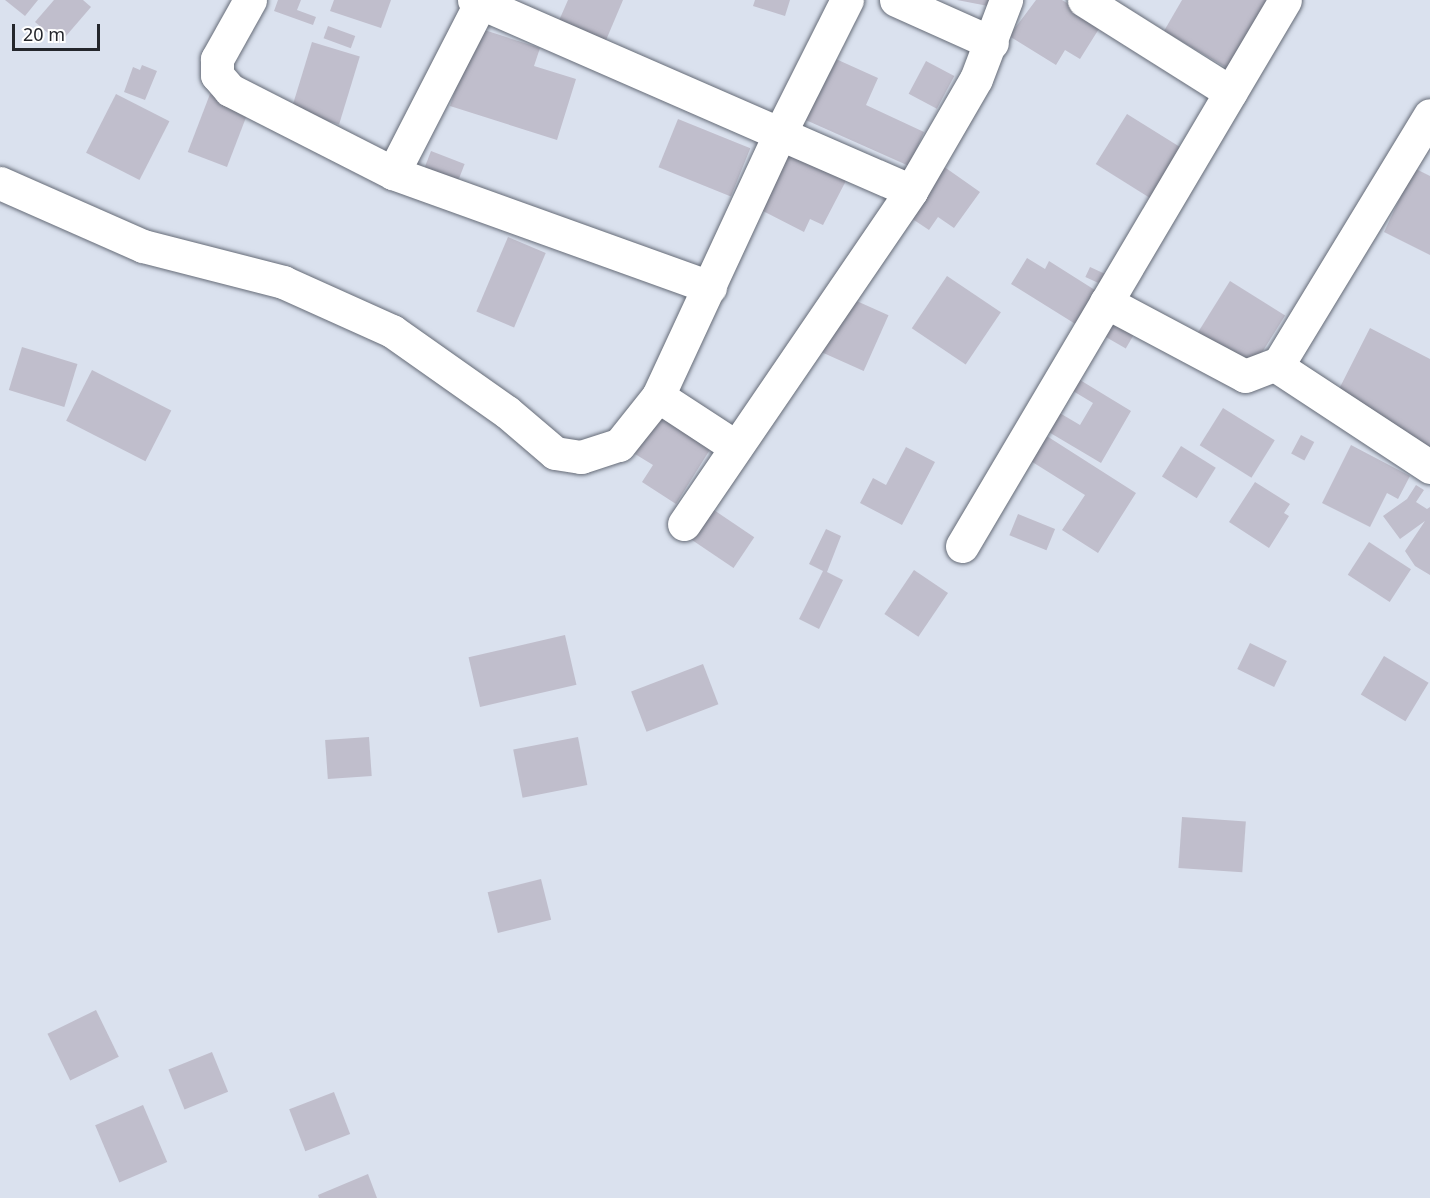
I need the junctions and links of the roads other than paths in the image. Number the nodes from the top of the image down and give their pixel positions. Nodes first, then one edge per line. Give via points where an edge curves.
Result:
1 (250, 0) edge
2 (848, 0) edge
3 (896, 0) edge
4 (1006, 0) edge
5 (1084, 0) edge
6 (1284, 0) edge
7 (479, 1) edge
8 (992, 43) junction
9 (1230, 92) junction
10 (1430, 114) edge
11 (780, 134) junction
12 (393, 173) junction
13 (0, 183) edge
14 (911, 191) junction
15 (710, 287) junction
16 (1106, 302) junction
17 (1275, 364) junction
18 (658, 396) junction
19 (736, 447) junction
20 (1430, 467) edge
21 (684, 524) dead end
22 (962, 546) dead end

1 - 12 street via 217,58 218,75 224,83 230,90
2 - 11 street
3 - 8 street
4 - 8 street
5 - 9 street
6 - 9 street
7 - 11 street
7 - 12 street
8 - 14 street via 976,79
9 - 16 street
10 - 17 street via 1297,339
11 - 14 street
11 - 15 street
12 - 15 street
13 - 18 street via 143,246 283,282 392,331 507,412 555,453 581,457 619,445
14 - 19 street
15 - 18 street
16 - 17 street via 1245,376
16 - 22 street
17 - 20 street
18 - 19 street
19 - 21 street

